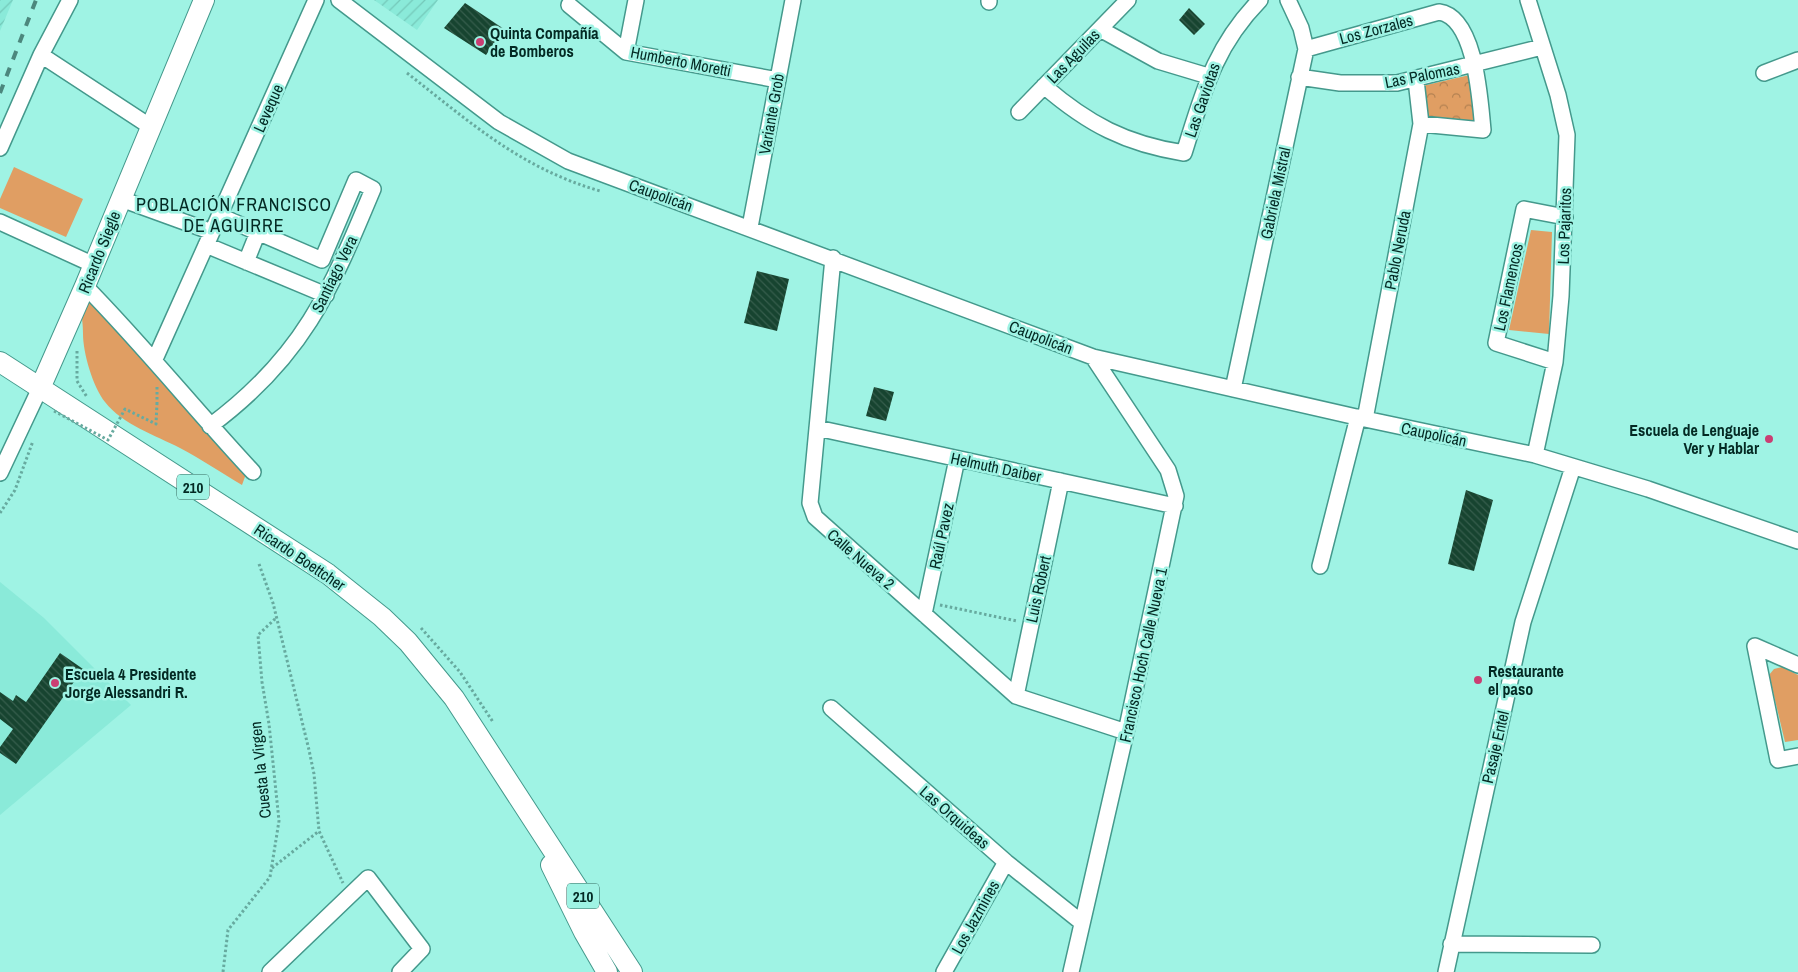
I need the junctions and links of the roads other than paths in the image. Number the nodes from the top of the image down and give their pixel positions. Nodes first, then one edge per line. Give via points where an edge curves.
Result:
1 (70, 0) edge
2 (204, 0) edge
3 (316, 0) edge
4 (339, 0) edge
5 (636, 0) edge
6 (792, 0) edge
7 (1128, 0) edge
8 (1260, 0) edge
9 (1288, 0) edge
10 (1528, 0) edge
11 (569, 5) dead end
12 (1100, 29) junction
13 (1542, 46) junction
14 (1306, 49) junction
15 (626, 52) junction
16 (41, 55) junction
17 (1798, 60) edge
18 (1475, 64) junction
19 (1764, 73) dead end
20 (1208, 76) junction
21 (1299, 77) junction
22 (778, 80) junction
23 (1416, 80) junction
24 (1044, 86) junction
25 (1019, 112) dead end
26 (1421, 124) junction
27 (151, 127) junction
28 (0, 148) edge
29 (121, 199) junction
30 (220, 216) junction
31 (1564, 217) junction
32 (0, 222) edge
33 (750, 227) junction
34 (212, 232) junction
35 (258, 232) junction
36 (206, 246) junction
37 (833, 258) junction
38 (246, 262) junction
39 (94, 265) junction
40 (86, 286) junction
41 (326, 295) junction
42 (1093, 357) junction
43 (155, 359) junction
44 (0, 362) edge
45 (1555, 362) junction
46 (41, 386) junction
47 (1233, 389) junction
48 (1362, 418) junction
49 (210, 426) junction
50 (817, 428) junction
51 (1535, 455) junction
52 (957, 459) junction
53 (1573, 467) junction
54 (253, 472) dead end
55 (0, 473) edge
56 (1061, 481) junction
57 (1175, 506) junction
58 (1798, 541) edge
59 (1320, 566) dead end
60 (926, 608) junction
61 (1798, 665) edge
62 (1016, 696) junction
63 (831, 708) dead end
64 (1126, 732) junction
65 (1798, 756) edge
66 (533, 821) junction
67 (1006, 862) junction
68 (1081, 922) junction
69 (1451, 944) junction
70 (1592, 945) dead end
71 (409, 969) edge
72 (270, 972) edge
73 (607, 972) edge
74 (632, 972) edge
75 (944, 972) edge
76 (1071, 972) edge
77 (1446, 972) edge

1 - 16 street
2 - 27 main road, Ricardo Siegle
3 - 30 street, Leveque
4 - 33 street, Caupolicán via 499,122 539,147 588,169
5 - 15 street
6 - 22 street, Variante Grob
7 - 12 street, Las Aguilas
8 - 20 street, Las Gaviotas via 1230,36
9 - 14 street, Gabriela Mistral via 1301,28
10 - 13 street, Los Pajaritos
11 - 15 street, Humberto Moretti
12 - 20 street via 1158,62
12 - 24 street, Las Aguilas
13 - 18 street, Las Palomas
13 - 31 street, Los Pajaritos via 1567,135
14 - 18 street, Los Zorzales via 1439,12 1458,22
14 - 21 street, Gabriela Mistral
15 - 22 street, Humberto Moretti
16 - 27 street
16 - 28 street
17 - 19 street
18 - 23 street, Las Palomas
18 - 26 street, Los Zorzales via 1483,130
20 - 24 street, Las Gaviotas via 1184,153 1144,145 1106,130 1073,110
21 - 23 street, Las Palomas via 1360,84
21 - 47 street, Gabriela Mistral
22 - 33 street, Variante Grob
23 - 26 street, Pablo Neruda
24 - 25 street, Las Aguilas
26 - 48 street, Pablo Neruda
27 - 29 main road, Ricardo Siegle
29 - 34 street
29 - 39 main road, Ricardo Siegle
30 - 34 street, Leveque
30 - 35 street
31 - 45 street, Los Pajaritos
31 - 45 street, Los Flamencos via 1524,210 1496,343
32 - 39 street
33 - 37 street, Caupolicán
34 - 36 street, Leveque
35 - 38 street
35 - 41 street, Santiago Vera via 322,260 356,180 373,189
36 - 38 street
36 - 43 street, Leveque
37 - 42 street, Caupolicán
37 - 50 street, Calle Nueva 2
38 - 41 street
39 - 40 main road, Ricardo Siegle
40 - 43 street
40 - 46 main road, Ricardo Siegle
41 - 49 street, Santiago Vera via 302,335 271,373
42 - 47 street, Caupolicán
42 - 57 street, Francisco Hoch Calle Nueva 1 via 1168,470 1174,486
43 - 49 street
44 - 46 main road, Ricardo Boettcher / 210
45 - 51 street, Los Pajaritos
46 - 55 street, Ricardo Siegle
46 - 66 main road, Ricardo Boettcher / 210 via 328,574 382,617 432,669 454,698
47 - 48 street, Caupolicán
48 - 51 street, Caupolicán
48 - 59 street, Pablo Neruda
49 - 54 street
50 - 52 street, Helmuth Daiber
50 - 60 street, Calle Nueva 2 via 810,502 815,517
51 - 53 street, Caupolicán
52 - 56 street, Helmuth Daiber
52 - 60 street, Raúl Pavez
53 - 58 street, Caupolicán via 1658,492
53 - 69 street, Pasaje Entel via 1523,622
56 - 57 street, Helmuth Daiber
56 - 62 street, Luis Robert
57 - 64 street, Francisco Hoch Calle Nueva 1
60 - 62 street, Calle Nueva 2
61 - 65 street via 1755,646 1778,760
62 - 64 street, Calle Nueva 2
63 - 67 street, Las Orquideas
64 - 68 street, Francisco Hoch Calle Nueva 1
66 - 73 main road, Ricardo Boettcher / 210 via 568,902
66 - 74 main road, Ricardo Boettcher / 210
67 - 68 street, Las Orquideas
67 - 75 street, Los Jazmines
68 - 76 street, Francisco Hoch Calle Nueva 1
69 - 70 street
69 - 77 street, Pasaje Entel
71 - 72 street via 422,949 368,878

